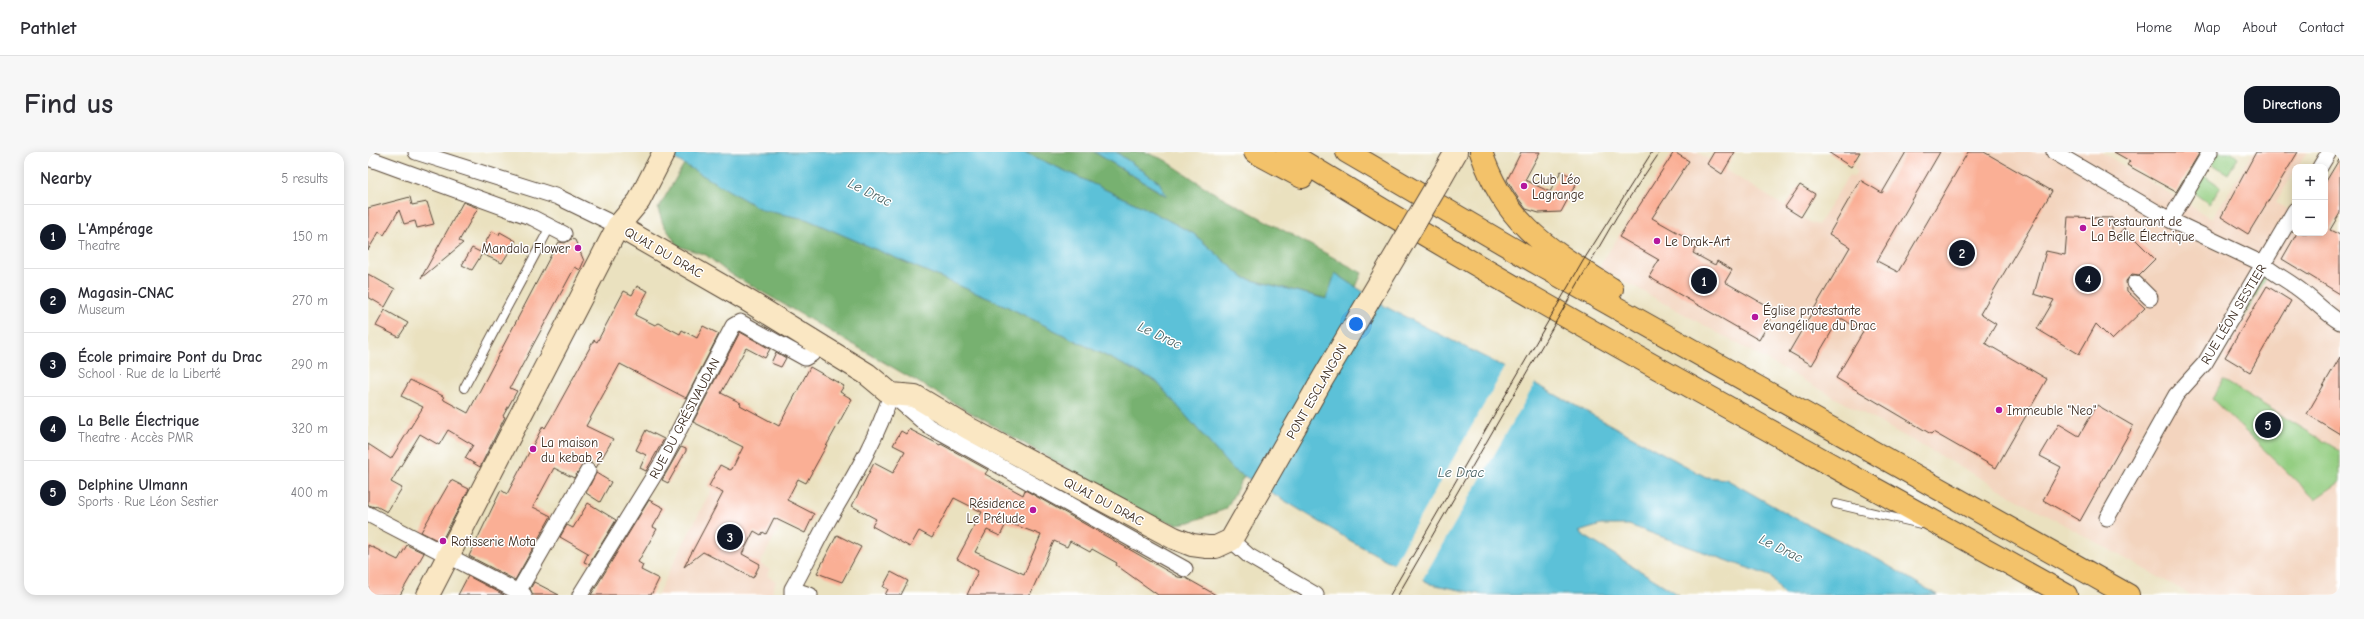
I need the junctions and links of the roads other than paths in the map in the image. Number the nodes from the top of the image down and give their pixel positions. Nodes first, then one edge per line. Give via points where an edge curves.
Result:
1 (416, 152) edge
2 (664, 152) edge
3 (1255, 152) edge
4 (1287, 152) edge
5 (1347, 152) edge
6 (1446, 152) edge
7 (1456, 152) edge
8 (1481, 152) edge
9 (2054, 152) edge
10 (2210, 152) edge
11 (2329, 152) edge
12 (368, 158) edge
13 (2322, 164) edge
14 (1440, 180) junction
15 (1377, 207) junction
16 (2292, 215) edge
17 (2170, 220) junction
18 (618, 226) junction
19 (550, 227) junction
20 (564, 234) dead end
21 (2263, 264) junction
22 (2135, 283) dead end
23 (2150, 298) dead end
24 (2340, 322) edge
25 (1663, 332) junction
26 (817, 343) junction
27 (464, 388) dead end
28 (891, 394) junction
29 (588, 471) dead end
30 (1836, 504) dead end
31 (368, 514) edge
32 (2107, 518) dead end
33 (1953, 532) junction
34 (1231, 540) junction
35 (448, 557) junction
36 (1185, 569) dead end
37 (792, 592) edge
38 (521, 594) edge
39 (428, 595) edge
40 (580, 595) edge
41 (810, 595) edge
42 (1316, 595) edge
43 (2066, 595) edge
44 (2128, 595) edge

1 - 18 street, QUAI DU DRAC via 558,197
2 - 18 street via 639,201
3 - 15 highway via 1315,184
4 - 15 highway
5 - 25 highway via 1542,266
6 - 14 street
7 - 14 street, PONT ESCLANGON
8 - 25 highway via 1500,196 1514,216 1534,236 1624,296
9 - 17 street
10 - 17 street
11 - 13 street
12 - 19 street via 533,218
14 - 34 street, PONT ESCLANGON, bridge
15 - 33 highway
16 - 21 street, RUE LÉON SESTIER
17 - 21 street
18 - 26 street, QUAI DU DRAC
18 - 35 street
19 - 20 street
19 - 27 lane
21 - 24 street via 2296,287 2322,311
21 - 32 street, RUE LÉON SESTIER via 2209,356 2176,395
22 - 23 street
25 - 44 highway
26 - 28 street, QUAI DU DRAC via 867,374
26 - 40 street, RUE DU GRÉSIVAUDAN via 812,354 805,358 740,322 733,326 663,460
28 - 34 street, QUAI DU DRAC via 915,396 970,429 1174,538 1192,545 1207,547 1216,547
28 - 36 street, QUAI DU DRAC via 928,426
28 - 37 street via 874,417 829,520
29 - 38 street
30 - 33 lane
31 - 35 street
33 - 43 highway
34 - 42 street via 1249,556
35 - 38 street
35 - 39 street
37 - 41 street

